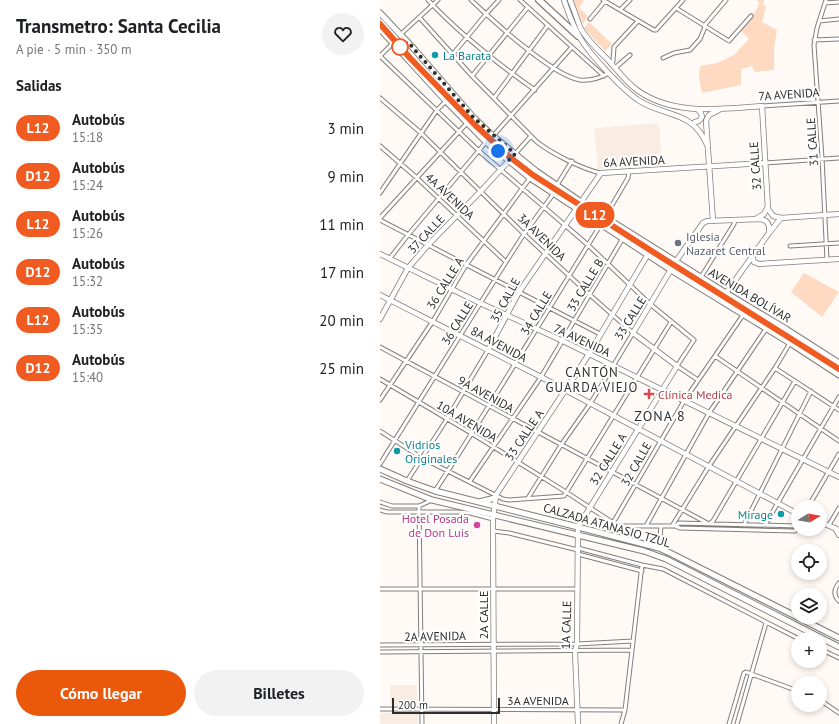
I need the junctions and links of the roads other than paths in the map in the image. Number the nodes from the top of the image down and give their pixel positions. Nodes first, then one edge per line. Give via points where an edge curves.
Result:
1 (428, 0) edge
2 (438, 0) edge
3 (471, 0) edge
4 (500, 0) edge
5 (520, 0) edge
6 (539, 0) edge
7 (564, 0) edge
8 (570, 0) edge
9 (604, 0) edge
10 (630, 0) edge
11 (683, 0) edge
12 (724, 0) edge
13 (826, 1) edge
14 (839, 2) edge
15 (433, 5) junction
16 (528, 8) junction
17 (676, 8) junction
18 (621, 9) junction
19 (380, 12) edge
20 (486, 14) junction
21 (752, 16) dead end
22 (419, 17) junction
23 (590, 19) dead end
24 (839, 19) edge
25 (638, 20) junction
26 (819, 21) junction
27 (548, 25) junction
28 (704, 27) junction
29 (380, 29) edge
30 (508, 32) junction
31 (401, 34) junction
32 (578, 36) junction
33 (467, 37) junction
34 (839, 39) edge
35 (814, 40) junction
36 (393, 43) junction
37 (572, 47) junction
38 (529, 50) junction
39 (453, 54) junction
40 (489, 55) junction
41 (630, 55) dead end
42 (380, 56) edge
43 (663, 58) dead end
44 (611, 64) junction
45 (554, 68) junction
46 (615, 68) junction
47 (610, 73) junction
48 (511, 74) junction
49 (472, 76) junction
50 (604, 76) junction
51 (535, 90) junction
52 (380, 98) edge
53 (494, 98) junction
54 (446, 101) junction
55 (839, 101) edge
56 (818, 102) junction
57 (762, 106) junction
58 (697, 109) junction
59 (720, 109) junction
60 (437, 110) junction
61 (511, 115) junction
62 (680, 116) junction
63 (695, 122) junction
64 (467, 123) junction
65 (459, 132) junction
66 (421, 133) junction
67 (703, 134) junction
68 (493, 136) junction
69 (531, 136) junction
70 (486, 142) junction
71 (707, 145) junction
72 (380, 146) edge
73 (479, 150) junction
74 (441, 152) junction
75 (515, 154) junction
76 (822, 158) junction
77 (839, 158) edge
78 (509, 160) junction
79 (572, 161) junction
80 (400, 163) junction
81 (765, 163) junction
82 (709, 166) junction
83 (501, 169) junction
84 (630, 171) junction
85 (461, 172) junction
86 (601, 173) junction
87 (417, 178) junction
88 (530, 178) junction
89 (557, 185) junction
90 (522, 188) junction
91 (481, 191) junction
92 (380, 193) edge
93 (554, 193) junction
94 (438, 199) junction
95 (581, 202) junction
96 (768, 205) junction
97 (544, 207) junction
98 (576, 208) junction
99 (504, 214) junction
100 (839, 214) edge
101 (825, 215) junction
102 (457, 216) junction
103 (605, 217) junction
104 (781, 218) junction
105 (380, 219) edge
106 (755, 219) junction
107 (735, 220) junction
108 (713, 221) junction
109 (601, 224) junction
110 (565, 226) junction
111 (769, 233) junction
112 (524, 234) junction
113 (408, 235) junction
114 (623, 238) junction
115 (483, 241) junction
116 (839, 243) edge
117 (826, 244) junction
118 (428, 245) junction
119 (588, 245) junction
120 (790, 246) dead end
121 (380, 254) edge
122 (545, 254) junction
123 (648, 254) junction
124 (752, 256) junction
125 (390, 258) junction
126 (839, 259) edge
127 (827, 260) junction
128 (676, 261) junction
129 (506, 262) junction
130 (466, 265) junction
131 (608, 265) junction
132 (408, 268) junction
133 (671, 270) junction
134 (569, 276) junction
135 (701, 278) junction
136 (495, 280) junction
137 (629, 285) junction
138 (451, 289) junction
139 (519, 292) junction
140 (726, 293) junction
141 (380, 295) edge
142 (590, 296) junction
143 (391, 300) junction
144 (480, 303) junction
145 (650, 304) junction
146 (550, 307) junction
147 (508, 315) junction
148 (612, 315) junction
149 (743, 315) junction
150 (380, 319) edge
151 (575, 320) junction
152 (433, 321) junction
153 (671, 322) junction
154 (766, 329) junction
155 (537, 330) junction
156 (633, 333) junction
157 (600, 334) junction
158 (460, 335) junction
159 (563, 341) junction
160 (790, 343) junction
161 (380, 347) edge
162 (654, 349) junction
163 (488, 350) junction
164 (589, 354) junction
165 (715, 356) junction
166 (836, 359) edge
167 (406, 361) junction
168 (839, 363) edge
169 (516, 364) junction
170 (612, 366) junction
171 (677, 366) junction
172 (775, 368) junction
173 (738, 372) junction
174 (839, 374) edge
175 (435, 376) junction
176 (542, 377) junction
177 (637, 378) junction
178 (380, 379) edge
179 (698, 380) junction
180 (795, 381) junction
181 (390, 385) junction
182 (762, 388) junction
183 (662, 390) junction
184 (566, 391) junction
185 (463, 392) junction
186 (811, 392) junction
187 (839, 396) edge
188 (380, 400) edge
189 (684, 401) junction
190 (419, 402) junction
191 (782, 402) junction
192 (590, 404) junction
193 (488, 406) junction
194 (833, 406) junction
195 (839, 410) edge
196 (710, 413) junction
197 (799, 414) junction
198 (613, 416) junction
199 (447, 419) junction
200 (513, 420) junction
201 (735, 426) junction
202 (820, 428) junction
203 (638, 430) junction
204 (380, 431) edge
205 (538, 432) junction
206 (471, 433) junction
207 (762, 439) junction
208 (395, 441) junction
209 (661, 441) junction
210 (839, 441) edge
211 (561, 445) junction
212 (494, 447) junction
213 (782, 448) junction
214 (686, 454) junction
215 (839, 454) edge
216 (422, 458) junction
217 (587, 459) junction
218 (803, 459) junction
219 (518, 462) junction
220 (380, 464) edge
221 (709, 466) junction
222 (380, 469) edge
223 (448, 471) junction
224 (612, 472) junction
225 (828, 472) junction
226 (542, 477) junction
227 (839, 477) edge
228 (380, 480) edge
229 (407, 481) junction
230 (470, 481) junction
231 (736, 481) junction
232 (636, 485) junction
233 (435, 491) junction
234 (566, 492) junction
235 (759, 494) junction
236 (496, 497) junction
237 (528, 498) junction
238 (661, 498) junction
239 (432, 500) junction
240 (812, 500) edge
241 (380, 502) edge
242 (476, 502) junction
243 (777, 504) junction
244 (419, 506) junction
245 (494, 506) junction
246 (590, 508) junction
247 (839, 508) edge
248 (682, 509) junction
249 (380, 510) edge
250 (791, 511) edge
251 (420, 512) junction
252 (493, 517) junction
253 (613, 524) junction
254 (709, 524) junction
255 (744, 525) junction
256 (765, 525) junction
257 (829, 525) joint
258 (646, 526) junction
259 (661, 526) junction
260 (673, 526) junction
261 (791, 526) edge
262 (578, 527) junction
263 (837, 529) edge
264 (493, 531) junction
265 (791, 531) edge
266 (578, 535) junction
267 (839, 535) edge
268 (659, 548) junction
269 (578, 551) junction
270 (642, 565) junction
271 (642, 571) junction
272 (839, 583) edge
273 (420, 588) junction
274 (380, 589) edge
275 (493, 589) junction
276 (577, 589) junction
277 (839, 601) edge
278 (766, 623) junction
279 (791, 635) edge
280 (839, 638) edge
281 (633, 641) junction
282 (493, 644) junction
283 (577, 644) junction
284 (421, 645) junction
285 (380, 646) edge
286 (839, 647) edge
287 (632, 650) junction
288 (493, 651) junction
289 (575, 651) junction
290 (380, 652) edge
291 (421, 652) junction
292 (827, 652) edge
293 (839, 658) edge
294 (752, 673) junction
295 (791, 687) edge
296 (827, 705) edge
297 (422, 709) junction
298 (494, 709) junction
299 (380, 710) edge
300 (576, 710) junction
301 (625, 710) junction
302 (839, 713) edge
303 (422, 724) edge
304 (494, 724) edge
305 (578, 724) edge
306 (621, 724) edge
307 (729, 724) edge
308 (737, 724) edge

1 - 15 street
2 - 15 street
3 - 20 street
4 - 20 street
5 - 16 street
6 - 32 highway
7 - 32 main road
8 - 44 main road, 7A AVENIDA via 587,38
9 - 18 street
9 - 23 street
10 - 18 street
11 - 17 street
12 - 28 street
13 - 14 street
13 - 26 street, 31 CALLE
15 - 22 street
15 - 33 street
16 - 27 street
16 - 30 street
17 - 25 street via 654,30
17 - 28 street
18 - 25 street
19 - 31 main road, AVENIDA BOLÍVAR
20 - 30 street
20 - 33 street
21 - 28 street via 729,41
22 - 31 street
22 - 39 street, 6A AVENIDA
24 - 26 street
25 - 44 street via 614,47
26 - 35 street, 31 CALLE
27 - 37 street
27 - 38 street
28 - 43 street via 700,39 690,50
29 - 36 main road, AVENIDA BOLÍVAR
30 - 38 street
30 - 40 street
31 - 68 main road, AVENIDA BOLÍVAR via 473,117
32 - 47 main road
33 - 39 street
33 - 40 street
34 - 35 street
35 - 56 street, 31 CALLE
36 - 42 street
36 - 54 main road, AVENIDA BOLÍVAR
37 - 45 street
37 - 50 street
38 - 45 street
38 - 48 street
39 - 49 street, 6A AVENIDA
40 - 48 street
40 - 49 street
41 - 46 street
42 - 60 street
44 - 46 main road, 7A AVENIDA
45 - 50 street via 578,79
45 - 51 street
46 - 58 main road, 7A AVENIDA via 647,97 665,104
47 - 50 street
47 - 62 main road via 638,100 656,109
48 - 51 street
48 - 53 street
49 - 53 street, 6A AVENIDA
51 - 61 street
52 - 66 street, 3A AVENIDA
53 - 61 street, 6A AVENIDA
54 - 60 street
54 - 64 main road, AVENIDA BOLÍVAR
55 - 56 street, 7A AVENIDA
56 - 57 street, 7A AVENIDA
56 - 76 street, 31 CALLE
57 - 59 main road, 7A AVENIDA
57 - 81 main road, 32 CALLE
58 - 59 main road, 7A AVENIDA
58 - 63 main road via 702,117
59 - 71 main road via 706,119
60 - 65 street
60 - 66 street
61 - 68 street
61 - 69 street, 6A AVENIDA
62 - 63 main road
62 - 67 main road
63 - 67 main road
64 - 65 street
64 - 70 main road, AVENIDA BOLÍVAR
65 - 73 street
65 - 74 street
66 - 74 street, 3A AVENIDA
66 - 80 street
67 - 71 main road
68 - 75 main road, AVENIDA BOLÍVAR
69 - 75 street, 37 CALLE
69 - 79 street, 6A AVENIDA via 546,149
70 - 73 street
70 - 78 main road, AVENIDA BOLÍVAR
71 - 82 main road
72 - 80 street, 4A AVENIDA
73 - 83 street
73 - 85 street
74 - 85 street, 3A AVENIDA
74 - 87 street
75 - 78 main road, 37 CALLE
75 - 89 main road, AVENIDA BOLÍVAR
76 - 77 street, 6A AVENIDA
76 - 81 street, 6A AVENIDA
76 - 101 street, 31 CALLE
78 - 83 main road, 37 CALLE
78 - 88 main road, AVENIDA BOLÍVAR
79 - 86 street, 6A AVENIDA
79 - 89 street
80 - 87 street, 4A AVENIDA
80 - 92 street
81 - 82 main road, 6A AVENIDA
81 - 96 main road, 32 CALLE
82 - 84 main road, 6A AVENIDA
82 - 108 main road
83 - 90 street
83 - 91 main road, 37 CALLE
84 - 86 main road, 6A AVENIDA
84 - 103 street
85 - 91 street, 3A AVENIDA
85 - 94 street
86 - 95 main road, 35 CALLE
87 - 94 street, 4A AVENIDA
87 - 105 street
88 - 90 street, 36 CALLE A
88 - 93 main road, AVENIDA BOLÍVAR
89 - 95 main road, AVENIDA BOLÍVAR
90 - 97 street
90 - 99 street, 36 CALLE A
91 - 99 street, 3A AVENIDA
91 - 102 main road, 37 CALLE
93 - 97 street, 36 CALLE
93 - 98 main road, AVENIDA BOLÍVAR
94 - 102 street, 4A AVENIDA
94 - 113 street
95 - 98 main road, 35 CALLE
95 - 103 main road, AVENIDA BOLÍVAR
96 - 104 main road, 32 CALLE via 771,215
96 - 106 main road via 764,214
97 - 110 street
97 - 112 street, 36 CALLE
98 - 109 main road, AVENIDA BOLÍVAR
98 - 110 main road, 35 CALLE
99 - 112 street, 3A AVENIDA
99 - 115 street, 36 CALLE A
100 - 101 main road
101 - 104 main road
101 - 117 street, 31 CALLE
102 - 115 street, 4A AVENIDA
102 - 118 main road, 37 CALLE
103 - 128 main road, AVENIDA BOLÍVAR
104 - 111 main road
105 - 113 street
106 - 107 main road
106 - 111 main road via 767,222
107 - 108 main road
107 - 135 street
108 - 128 main road, 33 CALLE via 707,221 700,226
109 - 114 main road, AVENIDA BOLÍVAR
109 - 119 street, 34 CALLE
110 - 119 street
110 - 122 main road, 35 CALLE
111 - 124 main road
112 - 122 street, 3A AVENIDA
112 - 129 street, 36 CALLE
113 - 118 street
113 - 125 street
114 - 123 main road, AVENIDA BOLÍVAR
114 - 131 street, 33 CALLE B
115 - 129 street, 4A AVENIDA
115 - 130 street, 36 CALLE A
116 - 117 street
117 - 120 street
117 - 127 street, 31 CALLE
118 - 130 street
118 - 132 main road, 37 CALLE
119 - 131 street
119 - 134 street, 34 CALLE
121 - 125 main road, 7A AVENIDA
122 - 134 street, 3A AVENIDA
122 - 139 main road, 35 CALLE
123 - 133 main road, AVENIDA BOLÍVAR
123 - 137 main road, 33 CALLE A
124 - 127 main road via 754,262 759,264
124 - 140 main road
125 - 132 main road, 7A AVENIDA
126 - 127 main road
128 - 133 main road, 33 CALLE
128 - 135 main road, AVENIDA BOLÍVAR
129 - 136 street, 36 CALLE
130 - 136 street
130 - 138 street, 36 CALLE A
131 - 137 street
131 - 142 street, 33 CALLE B
132 - 138 main road, 7A AVENIDA
132 - 143 main road, 37 CALLE
133 - 145 main road, 33 CALLE
133 - 149 main road, AVENIDA BOLÍVAR
134 - 142 street, 3A AVENIDA
134 - 146 street, 34 CALLE
135 - 140 main road, AVENIDA BOLÍVAR
136 - 139 street
136 - 144 street, 36 CALLE
137 - 145 street
137 - 148 main road, 33 CALLE A
138 - 144 main road, 7A AVENIDA
138 - 152 street, 36 CALLE A
139 - 146 street
139 - 147 main road, 35 CALLE
140 - 166 main road, AVENIDA BOLÍVAR
141 - 143 main road, 8A AVENIDA
142 - 148 street, 3A AVENIDA
142 - 151 street, 33 CALLE B
143 - 150 main road, 37 CALLE
143 - 152 main road, 8A AVENIDA
144 - 147 main road, 7A AVENIDA
144 - 158 street, 36 CALLE
145 - 153 street
145 - 156 main road, 33 CALLE
146 - 151 street
146 - 155 street, 34 CALLE
147 - 155 main road, 7A AVENIDA
147 - 163 main road, 35 CALLE
148 - 156 street, 3A AVENIDA
148 - 157 main road, 33 CALLE A
149 - 154 main road, AVENIDA BOLÍVAR
149 - 165 street, 32 CALLE
151 - 157 street
151 - 159 street, 33 CALLE B
152 - 158 main road, 8A AVENIDA
152 - 167 street, 36 CALLE A
153 - 162 street
153 - 171 street, 32 CALLE A via 694,340
154 - 160 main road, AVENIDA BOLÍVAR
154 - 173 street
155 - 159 main road, 7A AVENIDA
155 - 169 street, 34 CALLE
156 - 162 main road, 3A AVENIDA
156 - 170 street, 33 CALLE
157 - 164 main road, 33 CALLE A
158 - 163 main road, 8A AVENIDA
158 - 175 street, 36 CALLE
159 - 164 main road, 7A AVENIDA
159 - 176 street, 33 CALLE B
160 - 172 street
160 - 174 main road, AVENIDA BOLÍVAR
161 - 167 street, 9A AVENIDA
162 - 171 main road, 3A AVENIDA
162 - 177 street
163 - 169 main road, 8A AVENIDA
163 - 185 street, 35 CALLE
164 - 170 main road, 7A AVENIDA
164 - 184 main road, 33 CALLE A
165 - 173 street
165 - 179 street, 32 CALLE
166 - 168 main road, AVENIDA BOLÍVAR
167 - 175 street, 9A AVENIDA
167 - 181 street, 36 CALLE A
169 - 176 main road, 8A AVENIDA
169 - 193 street, 34 CALLE
170 - 177 main road, 7A AVENIDA
170 - 192 street, 33 CALLE
171 - 179 street, 3A AVENIDA
171 - 183 main road, 32 CALLE A
172 - 180 street
172 - 182 street
173 - 182 street
173 - 196 street
175 - 185 street, 9A AVENIDA
175 - 190 street, 36 CALLE
176 - 184 main road, 8A AVENIDA
176 - 200 street, 33 CALLE B
177 - 183 main road, 7A AVENIDA
177 - 198 street
178 - 181 street, 10A AVENIDA
179 - 189 street, 32 CALLE
180 - 186 street
180 - 191 street
181 - 188 street, 36 CALLE A
181 - 190 street, 10A AVENIDA
182 - 191 street
182 - 201 street
183 - 189 main road, 7A AVENIDA
183 - 203 main road, 32 CALLE A
184 - 192 main road, 8A AVENIDA
184 - 205 main road, 33 CALLE A
185 - 193 street, 9A AVENIDA
185 - 199 street, 35 CALLE
186 - 194 street
186 - 197 street
187 - 194 street
189 - 196 main road, 7A AVENIDA
189 - 209 street, 32 CALLE
190 - 199 street, 10A AVENIDA
190 - 208 street, 36 CALLE
191 - 197 street
191 - 207 street
192 - 198 main road, 8A AVENIDA
192 - 211 street, 33 CALLE
193 - 200 street, 9A AVENIDA
193 - 206 street, 34 CALLE
194 - 195 street
194 - 202 street
196 - 201 main road, 7A AVENIDA
196 - 214 street
197 - 202 street
197 - 213 street
198 - 203 main road, 8A AVENIDA
198 - 217 street
199 - 206 street, 10A AVENIDA
199 - 216 street, 35 CALLE
200 - 205 street, 9A AVENIDA
200 - 212 street, 33 CALLE B
201 - 207 main road, 7A AVENIDA
201 - 221 street
202 - 210 street
202 - 218 street
203 - 209 main road, 8A AVENIDA
203 - 224 main road, 32 CALLE A
204 - 208 street
205 - 211 street, 9A AVENIDA
205 - 219 main road, 33 CALLE A
206 - 212 street, 10A AVENIDA
206 - 223 street, 34 CALLE
207 - 213 main road, 7A AVENIDA
207 - 231 street
208 - 216 street
208 - 220 street, 36 CALLE
209 - 214 main road, 8A AVENIDA
209 - 232 street, 32 CALLE
211 - 217 street, 9A AVENIDA
211 - 226 street, 33 CALLE
212 - 219 street, 10A AVENIDA
212 - 230 street, 33 CALLE B
213 - 218 main road, 7A AVENIDA
213 - 235 street
214 - 221 main road, 8A AVENIDA
214 - 238 street
215 - 225 street
216 - 223 street
216 - 229 street, 35 CALLE
217 - 224 street, 9A AVENIDA
217 - 234 street
218 - 225 main road, 7A AVENIDA
218 - 243 street
219 - 226 street, 10A AVENIDA
219 - 236 main road, 33 CALLE A
221 - 231 main road, 8A AVENIDA
221 - 248 street
222 - 229 main road, CALZADA ATANASIO TZUL
223 - 230 street
223 - 233 street, 34 CALLE
224 - 232 street, 9A AVENIDA
224 - 246 main road, 32 CALLE A
225 - 227 main road, 7A AVENIDA
225 - 240 street
226 - 234 street, 10A AVENIDA
226 - 237 street, 33 CALLE
228 - 239 main road, CALZADA ATANASIO TZUL
229 - 233 main road, CALZADA ATANASIO TZUL
230 - 236 street
231 - 235 main road, 8A AVENIDA
231 - 254 street
232 - 238 street, 9A AVENIDA
232 - 253 street, 32 CALLE
233 - 242 main road, CALZADA ATANASIO TZUL
234 - 237 street via 564,496
234 - 246 street, 10A AVENIDA
235 - 243 main road, 8A AVENIDA
235 - 255 street
236 - 237 street via 509,500
236 - 242 main road
236 - 245 main road, 33 CALLE A
238 - 248 street, 9A AVENIDA
238 - 258 street
239 - 244 street
239 - 252 main road, CALZADA ATANASIO TZUL
241 - 244 street via 392,506
242 - 245 main road, CALZADA ATANASIO TZUL
243 - 250 main road, 8A AVENIDA
243 - 256 street
244 - 251 street
245 - 252 main road, 2A CALLE
245 - 262 main road, CALZADA ATANASIO TZUL
246 - 253 street, 10A AVENIDA
246 - 262 main road, 32 CALLE A
247 - 257 street
248 - 254 street, 9A AVENIDA
248 - 260 street
249 - 251 street
251 - 252 street via 470,513
251 - 273 street
252 - 264 main road, 2A CALLE
252 - 266 main road, CALZADA ATANASIO TZUL
253 - 258 street, 10A AVENIDA
254 - 255 street, 10A AVENIDA
254 - 260 street, 10A AVENIDA via 679,523
255 - 256 street, 10A AVENIDA
256 - 261 street, 10A AVENIDA
257 - 263 main road
258 - 259 street, 10A AVENIDA
259 - 260 street, 10A AVENIDA
259 - 268 street
260 - 265 street, 10A AVENIDA
262 - 266 main road, 1A CALLE
262 - 268 main road, CALZADA ATANASIO TZUL
263 - 267 main road
264 - 269 street
264 - 275 main road, 2A CALLE
266 - 269 main road, 1A CALLE
266 - 286 main road, CALZADA ATANASIO TZUL via 666,559
268 - 280 main road, CALZADA ATANASIO TZUL
269 - 270 street
269 - 271 street
269 - 276 main road, 1A CALLE
270 - 271 street
270 - 278 street via 663,569
271 - 281 street
272 - 277 street via 834,594
273 - 274 street
273 - 275 street
273 - 284 street
275 - 276 street
275 - 282 main road, 2A CALLE
276 - 283 main road, 1A CALLE
278 - 279 street
278 - 294 street
281 - 283 street, 2A AVENIDA
281 - 287 street
282 - 283 street, 2A AVENIDA
282 - 284 street, 2A AVENIDA
282 - 288 main road, 2A CALLE
283 - 289 main road, 1A CALLE
284 - 285 street, 2A AVENIDA
284 - 291 street
287 - 289 street, 2A AVENIDA
287 - 301 street
288 - 289 street, 2A AVENIDA
288 - 291 street, 2A AVENIDA
288 - 298 main road, 2A CALLE
289 - 300 main road, 1A CALLE
290 - 291 street, 2A AVENIDA
291 - 297 street
292 - 293 street
294 - 295 street
294 - 307 street via 744,673
294 - 308 street
296 - 302 street
297 - 298 street, 3A AVENIDA
297 - 299 street, 3A AVENIDA
297 - 303 street
298 - 300 street, 3A AVENIDA
298 - 304 main road, 2A CALLE
300 - 301 street, 3A AVENIDA
300 - 305 main road, 1A CALLE
301 - 306 street

